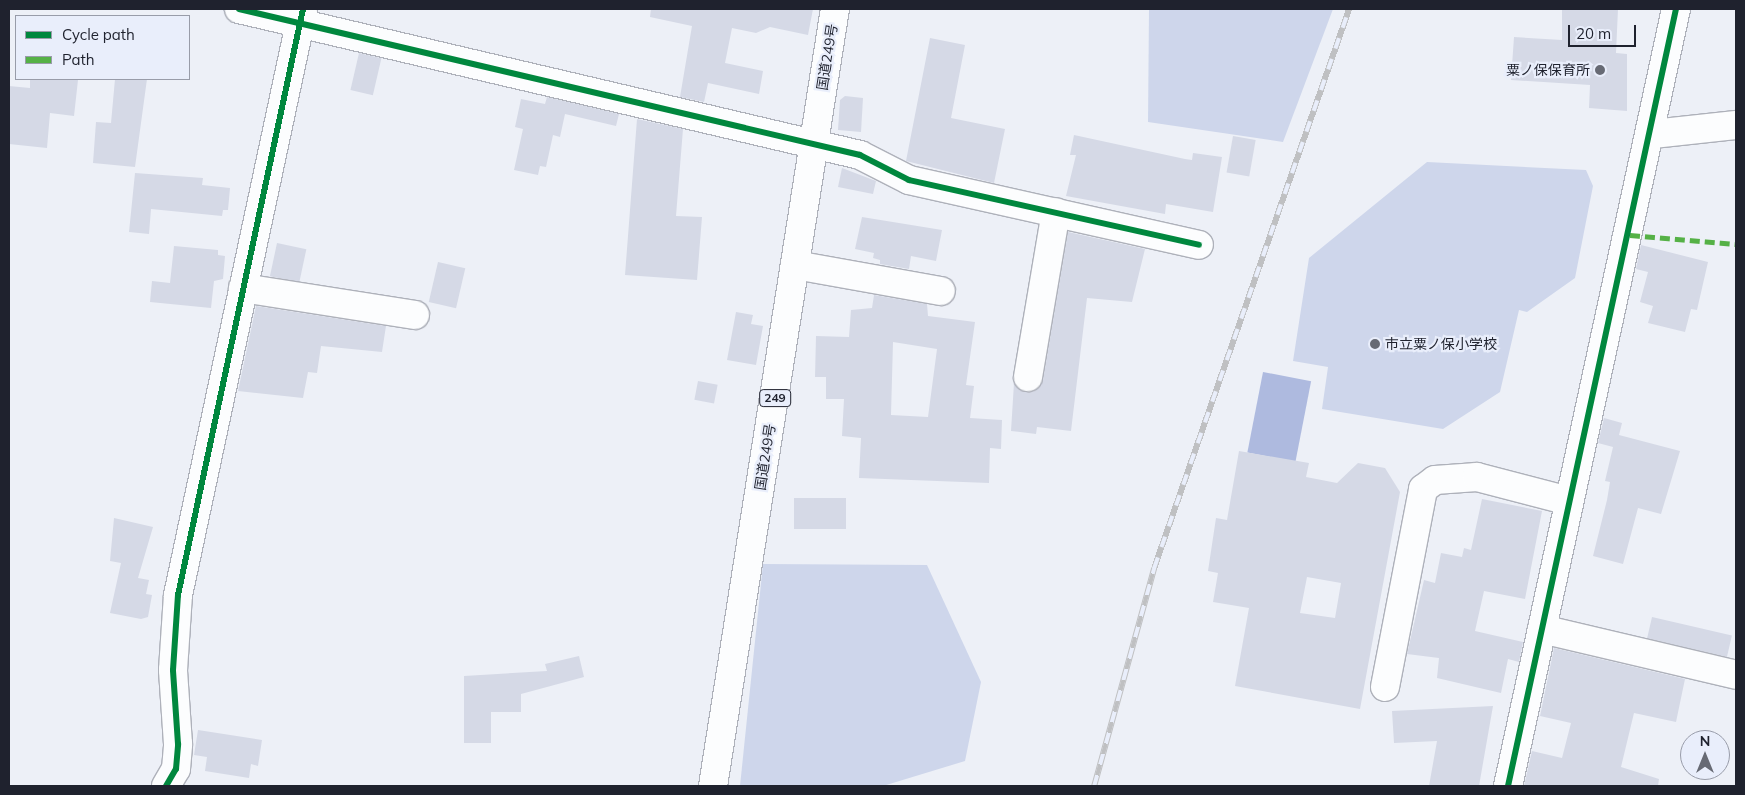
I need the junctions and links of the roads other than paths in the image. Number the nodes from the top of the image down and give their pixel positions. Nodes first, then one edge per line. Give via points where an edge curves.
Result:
1 (238, 9) edge
2 (835, 9) edge
3 (1676, 9) edge
4 (302, 16) edge
5 (1736, 125) edge
6 (1652, 134) junction
7 (813, 144) junction
8 (1056, 212) junction
9 (1199, 245) dead end
10 (795, 265) junction
11 (243, 288) junction
12 (941, 291) dead end
13 (415, 315) dead end
14 (1028, 377) dead end
15 (1569, 501) junction
16 (1542, 629) junction
17 (1736, 675) edge
18 (1385, 687) dead end
19 (166, 786) edge
20 (714, 786) edge
21 (1508, 786) edge

1 - 4 main road
2 - 7 main road, 国道249号 / 249
3 - 6 main road
4 - 7 main road
4 - 11 main road
5 - 6 main road
6 - 15 main road
7 - 8 main road via 860,155 909,180
7 - 10 main road, 国道249号 / 249
8 - 9 main road
8 - 14 main road
10 - 12 main road
10 - 20 main road, 国道249号 / 249
11 - 13 main road
11 - 19 main road via 178,595 173,670 178,744 176,769
15 - 16 main road
15 - 18 main road via 1476,477 1435,480 1423,489
16 - 17 main road
16 - 21 main road

